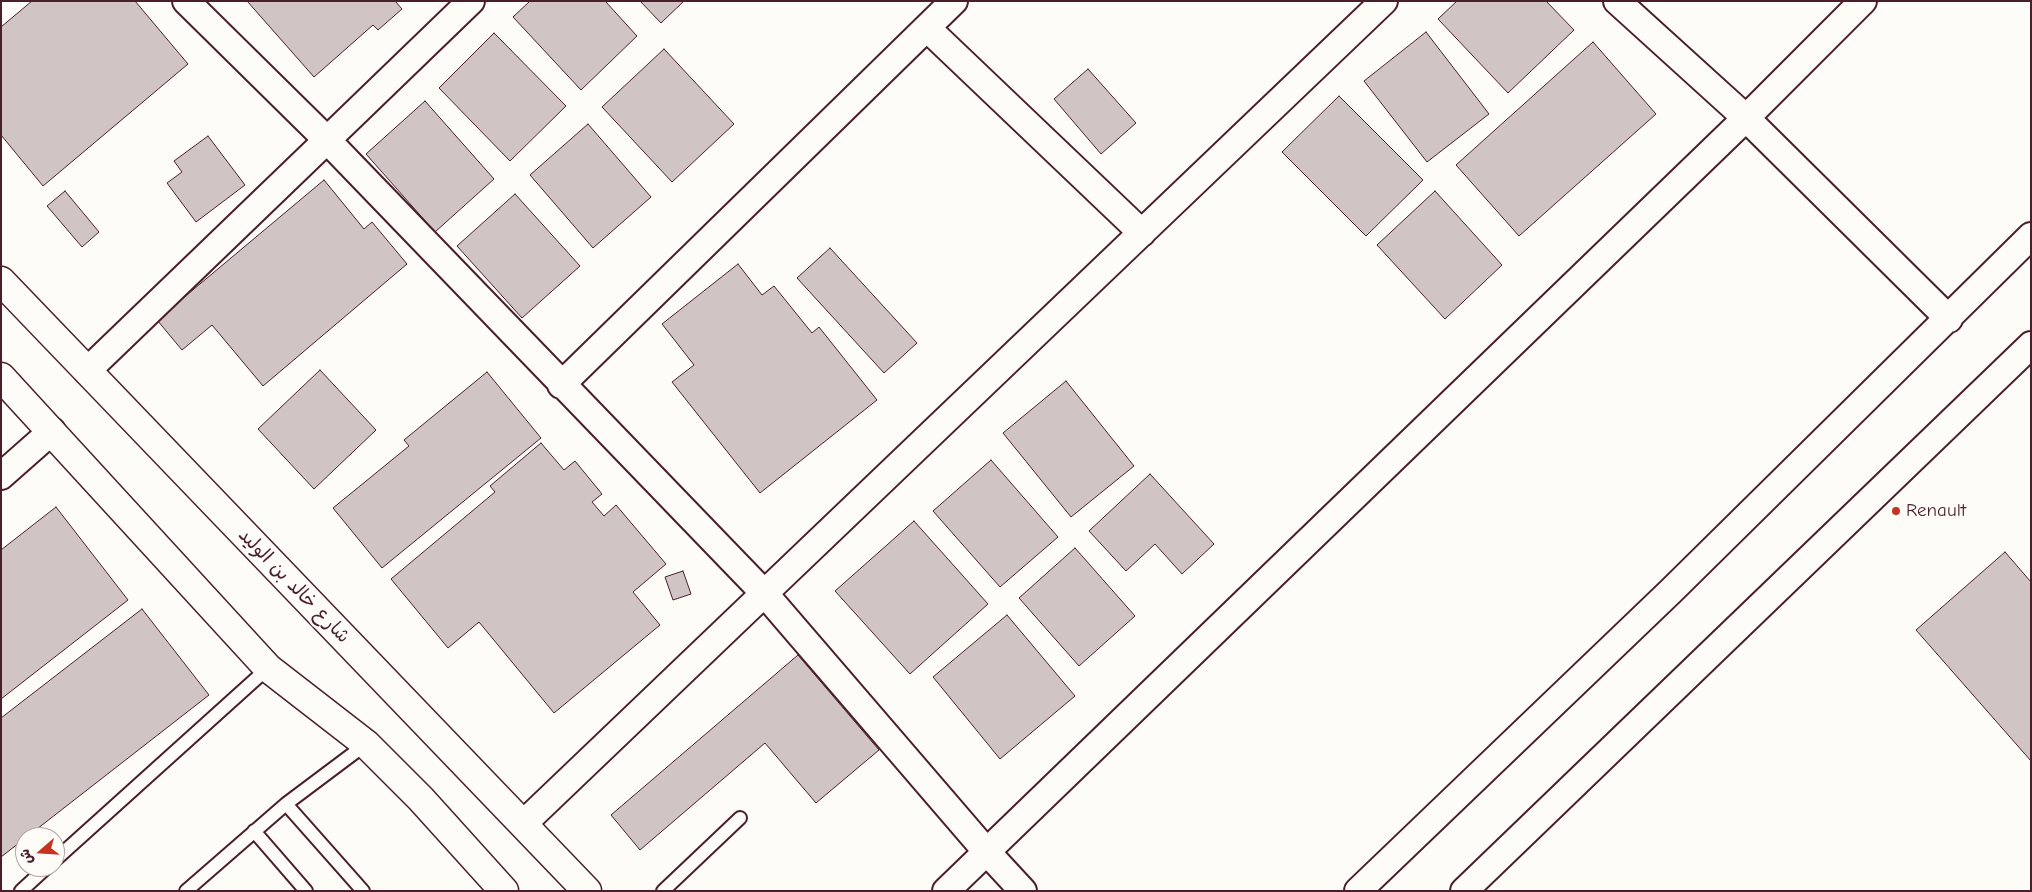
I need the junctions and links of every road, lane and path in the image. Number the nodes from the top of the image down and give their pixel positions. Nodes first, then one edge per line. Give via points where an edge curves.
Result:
1 (186, 1) edge
2 (471, 1) edge
3 (954, 1) edge
4 (1384, 1) edge
5 (1617, 1) edge
6 (1863, 1) edge
7 (928, 29) junction
8 (1746, 118) junction
9 (327, 140) junction
10 (1142, 232) junction
11 (2031, 236) edge
12 (1, 281) edge
13 (1949, 319) junction
14 (2031, 345) edge
15 (87, 371) junction
16 (1, 377) edge
17 (561, 384) junction
18 (52, 431) junction
19 (1, 476) edge
20 (765, 594) junction
21 (268, 668) junction
22 (366, 744) junction
23 (286, 804) junction
24 (740, 818) dead end
25 (523, 824) junction
26 (254, 831) junction
27 (65, 851) edge
28 (986, 851) junction
29 (36, 877) edge
30 (21, 891) edge
31 (186, 891) edge
32 (306, 891) edge
33 (364, 891) edge
34 (504, 891) edge
35 (586, 891) edge
36 (663, 891) edge
37 (946, 891) edge
38 (1023, 891) edge
39 (1358, 891) edge
40 (1464, 891) edge

1 - 9 street
2 - 9 street
3 - 7 street
4 - 10 street
5 - 8 street
6 - 8 street
7 - 10 street
7 - 17 street
8 - 13 street
8 - 28 street
9 - 15 street
9 - 17 street
10 - 20 street
11 - 13 street
12 - 15 main road, شارع خالد بن الوليد
13 - 39 street via 1671,592
14 - 40 street
15 - 25 main road, شارع خالد بن الوليد
16 - 18 main road
17 - 20 street
18 - 19 street
18 - 21 main road
20 - 25 street
20 - 28 street
21 - 22 main road
21 - 27 lane
22 - 23 lane
22 - 34 main road
23 - 26 lane
23 - 33 lane
24 - 36 lane
25 - 35 main road, شارع خالد بن الوليد
26 - 31 lane
26 - 32 lane
28 - 37 street
28 - 38 street
29 - 30 lane

